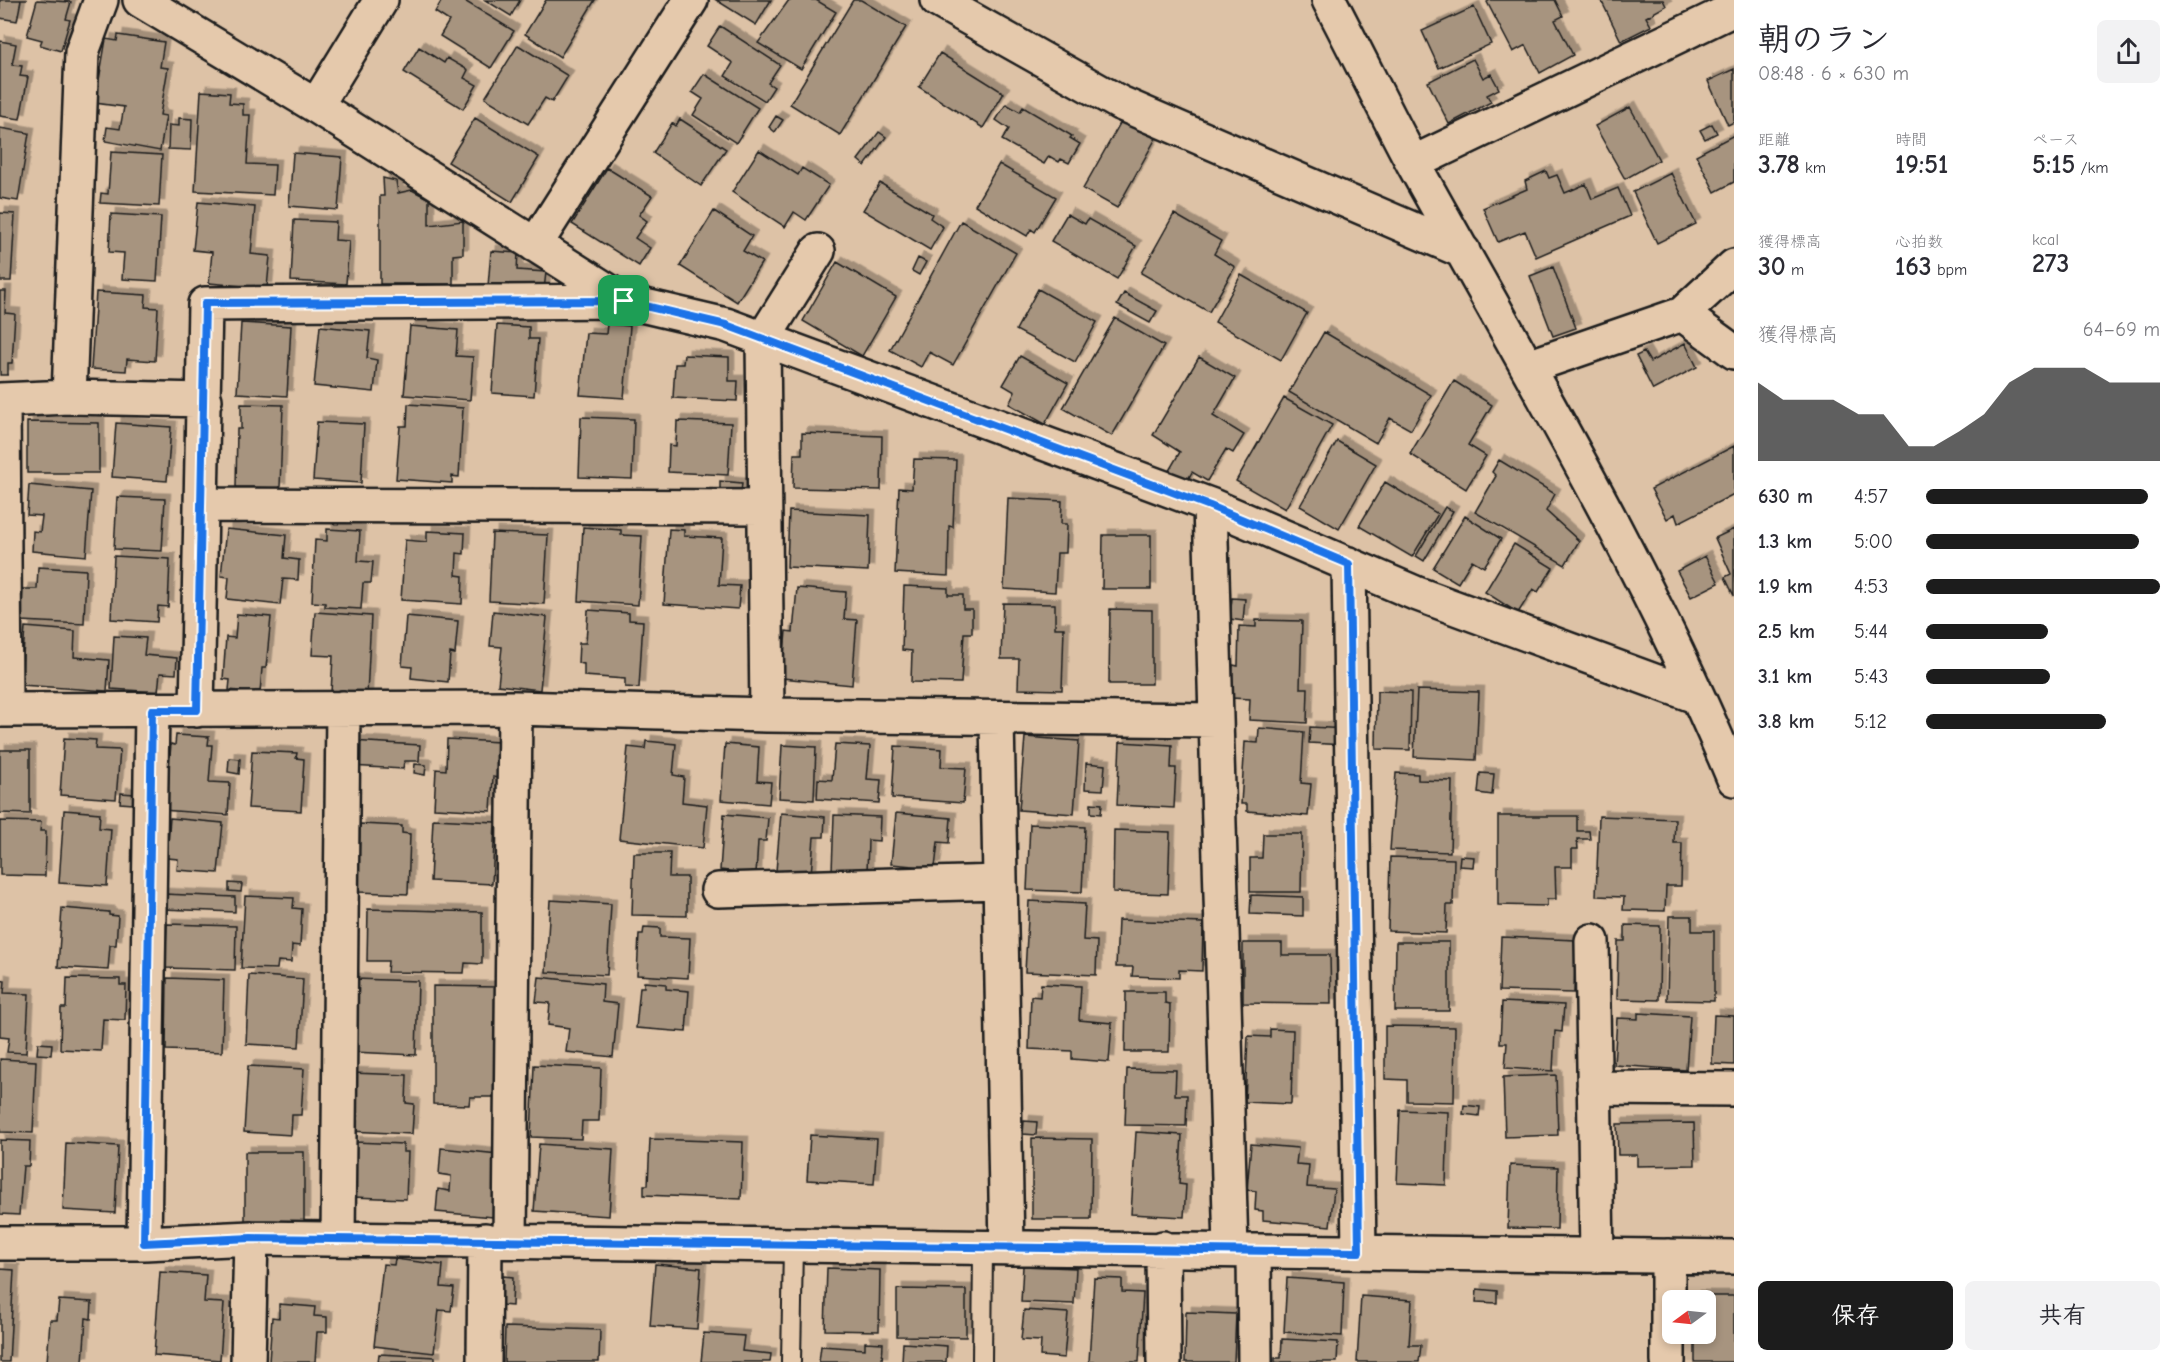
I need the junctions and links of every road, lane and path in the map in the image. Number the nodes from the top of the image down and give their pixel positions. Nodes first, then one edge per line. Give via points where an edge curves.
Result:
1 (101, 0) edge
2 (140, 0) edge
3 (381, 0) edge
4 (691, 0) edge
5 (937, 0) edge
6 (1329, 0) edge
7 (1734, 9) edge
8 (316, 106) junction
9 (1413, 163) junction
10 (535, 244) junction
11 (819, 251) dead end
12 (1463, 251) junction
13 (1734, 266) edge
14 (624, 301) junction
15 (1682, 314) junction
16 (763, 339) junction
17 (1734, 352) edge
18 (1528, 367) junction
19 (69, 398) junction
20 (1, 400) edge
21 (205, 400) junction
22 (202, 505) junction
23 (1210, 506) junction
24 (764, 507) junction
25 (1349, 564) junction
26 (343, 708) junction
27 (515, 708) junction
28 (1712, 708) edge
29 (2, 710) edge
30 (152, 710) junction
31 (197, 710) junction
32 (767, 715) junction
33 (997, 719) junction
34 (1216, 720) junction
35 (1734, 779) edge
36 (1000, 882) junction
37 (718, 890) dead end
38 (1592, 941) dead end
39 (1594, 1088) junction
40 (1734, 1089) edge
41 (251, 1238) junction
42 (338, 1239) junction
43 (498, 1240) junction
44 (0, 1243) edge
45 (144, 1243) junction
46 (794, 1245) junction
47 (995, 1248) junction
48 (1163, 1248) junction
49 (1243, 1250) junction
50 (1359, 1252) junction
51 (1597, 1256) junction
52 (1668, 1256) junction
53 (1734, 1257) edge
54 (248, 1362) edge
55 (484, 1362) edge
56 (791, 1362) edge
57 (982, 1362) edge
58 (1164, 1362) edge
59 (1255, 1362) edge
60 (1668, 1362) edge

1 - 19 street via 82,52
2 - 8 street
3 - 8 street
4 - 10 street
5 - 12 street via 1120,103
6 - 9 street
7 - 9 street
8 - 10 street
9 - 12 street
10 - 14 street
11 - 16 street
12 - 18 street
13 - 15 street
14 - 16 street via 726,325
14 - 21 street via 205,303
15 - 17 street
15 - 18 street
16 - 23 street
16 - 24 street
18 - 28 street
19 - 20 street
19 - 21 street
20 - 29 street
21 - 22 street
22 - 24 street
22 - 31 street
23 - 25 street
23 - 34 street
24 - 32 street
25 - 28 street
25 - 50 street
26 - 27 street
26 - 31 street
26 - 42 street
27 - 32 street
27 - 43 street
28 - 35 street
29 - 30 street
30 - 31 street
30 - 45 street
32 - 33 street
33 - 34 street
33 - 36 street
34 - 49 street
36 - 37 street
36 - 47 street
38 - 39 street
39 - 40 street
39 - 51 street
41 - 42 street
41 - 45 street
41 - 54 street
42 - 43 street
43 - 46 street
43 - 55 street
44 - 45 street
46 - 47 street
46 - 56 lane
47 - 48 street
47 - 57 lane
48 - 49 street
48 - 58 street
49 - 50 street
49 - 59 street
50 - 51 street
51 - 52 street
52 - 53 street
52 - 60 street

